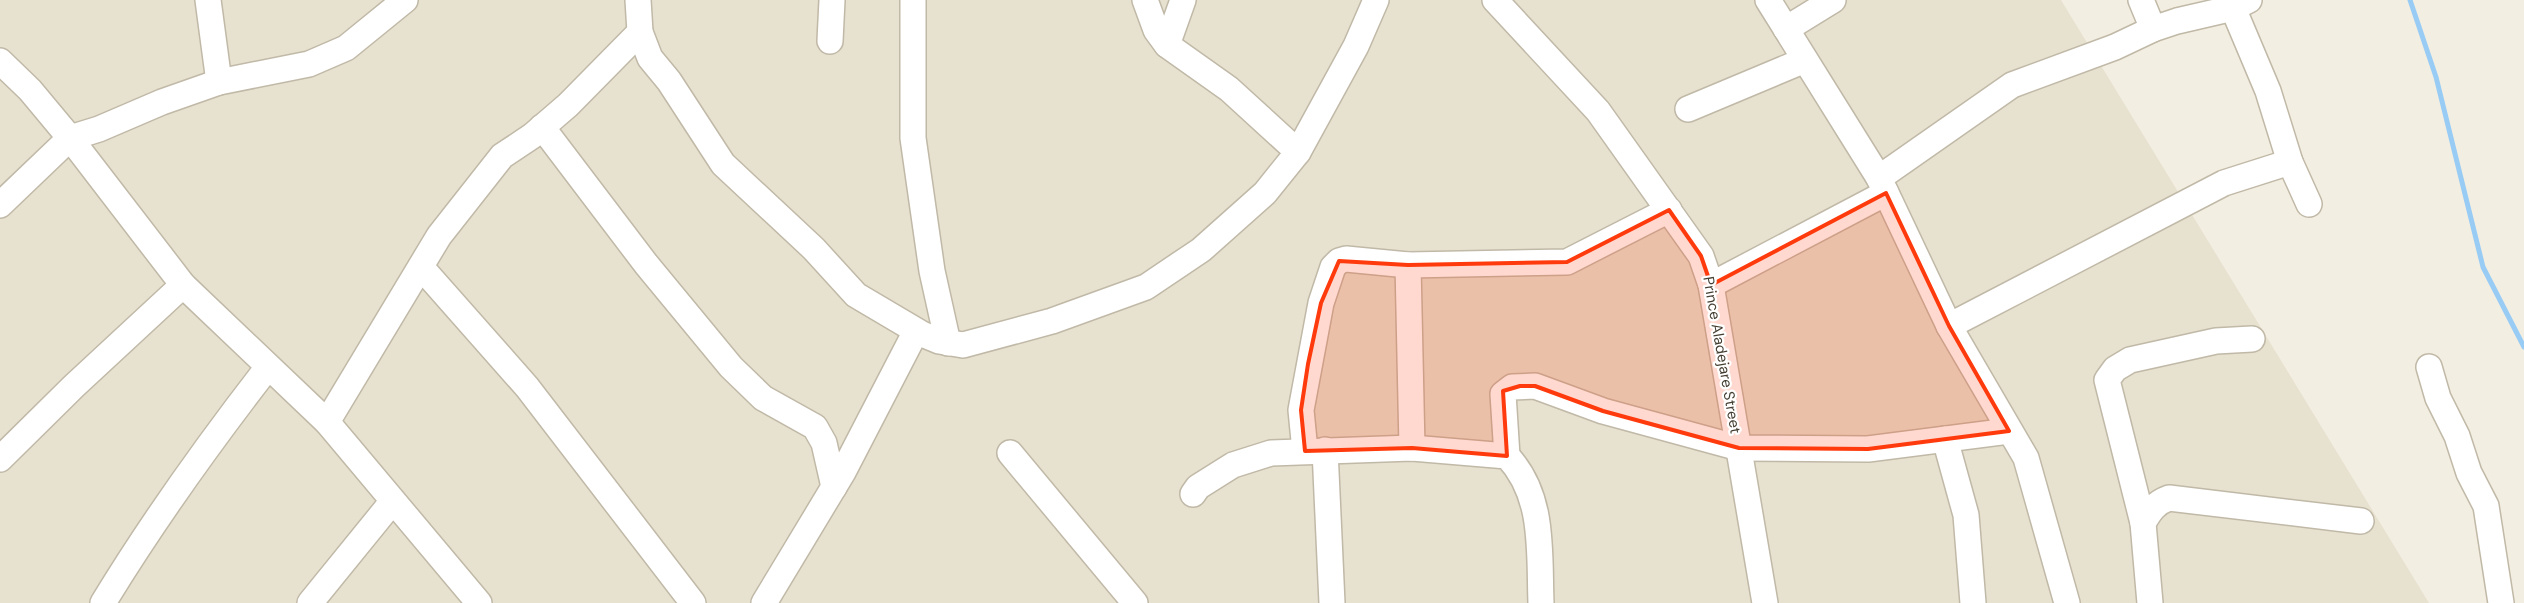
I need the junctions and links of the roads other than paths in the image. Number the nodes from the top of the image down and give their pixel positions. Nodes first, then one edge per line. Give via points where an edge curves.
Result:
1 (208, 0) edge
2 (405, 0) edge
3 (638, 0) edge
4 (832, 0) edge
5 (913, 0) edge
6 (1145, 0) edge
7 (1183, 0) edge
8 (1376, 0) edge
9 (1495, 0) edge
10 (1768, 0) edge
11 (1833, 0) edge
12 (2141, 0) edge
13 (2241, 4) edge
14 (1786, 29) junction
15 (2153, 30) junction
16 (640, 32) junction
17 (830, 41) dead end
18 (1167, 45) junction
19 (1805, 60) junction
20 (0, 61) edge
21 (219, 82) junction
22 (1688, 109) dead end
23 (542, 127) junction
24 (70, 138) junction
25 (1298, 152) junction
26 (2290, 162) junction
27 (1882, 185) junction
28 (2309, 204) dead end
29 (0, 205) edge
30 (1669, 210) junction
31 (1408, 265) junction
32 (421, 267) junction
33 (1711, 284) junction
34 (183, 285) junction
35 (1949, 326) junction
36 (916, 331) junction
37 (2252, 339) dead end
38 (948, 342) junction
39 (268, 367) junction
40 (2429, 367) dead end
41 (328, 422) junction
42 (2009, 431) junction
43 (1945, 440) junction
44 (1412, 448) junction
45 (1739, 448) junction
46 (1315, 451) junction
47 (1010, 453) dead end
48 (1507, 456) junction
49 (0, 459) edge
50 (834, 488) junction
51 (1193, 494) dead end
52 (392, 502) junction
53 (2361, 522) dead end
54 (2143, 523) junction
55 (103, 603) edge
56 (310, 603) edge
57 (479, 603) edge
58 (693, 603) edge
59 (764, 603) edge
60 (1135, 603) edge
61 (1332, 603) edge
62 (1541, 603) edge
63 (1765, 603) edge
64 (1973, 603) edge
65 (2067, 603) edge
66 (2150, 603) edge
67 (2501, 603) edge

1 - 21 street
2 - 21 street via 346,48 317,61
3 - 16 street
4 - 17 street
5 - 38 street via 913,138 932,271
6 - 18 street via 1156,30
7 - 18 street
8 - 25 street via 1356,46
9 - 30 street, Prince Aladejare Street via 1598,111
10 - 14 street
11 - 14 street
12 - 15 street
13 - 15 street
13 - 26 street
14 - 19 street
15 - 27 street via 2012,84
16 - 23 street
16 - 36 street via 650,58 669,81 723,164 814,249 856,295
18 - 25 street via 1228,89
19 - 22 street
19 - 27 street
20 - 24 street via 30,90
21 - 24 street
23 - 32 street via 502,156 439,236
23 - 50 street via 646,264 731,367 763,398 815,428 824,443
24 - 29 street
24 - 34 street
25 - 38 street via 1266,193 1201,250 1146,287 1052,322 963,345
26 - 28 street
26 - 35 street via 2224,184
27 - 33 street
27 - 35 street
30 - 31 street via 1567,262
30 - 33 street, Prince Aladejare Street via 1701,256
31 - 44 street
31 - 46 street via 1346,259 1333,267 1320,303 1301,410
32 - 41 street
32 - 58 street via 527,387
33 - 45 street, Prince Aladejare Street
34 - 39 street
34 - 49 street
35 - 42 street
36 - 38 street
36 - 50 street
37 - 54 street via 2216,341 2130,360 2115,369 2107,380
39 - 41 street
39 - 55 street via 211,440
40 - 67 street via 2438,398 2486,506
41 - 52 street
42 - 43 street
42 - 65 street via 2031,470
43 - 45 street via 1868,449
43 - 64 street via 1966,515
44 - 46 street
44 - 48 street
45 - 48 street via 1603,411 1535,386 1520,386 1507,389 1503,394
45 - 63 street, Prince Aladejare Street
46 - 51 street via 1271,453 1233,465
46 - 61 street
47 - 60 street
48 - 62 street via 1526,479 1537,515
50 - 59 street
52 - 56 street
52 - 57 street
53 - 54 street via 2169,498 2151,509
54 - 66 street

